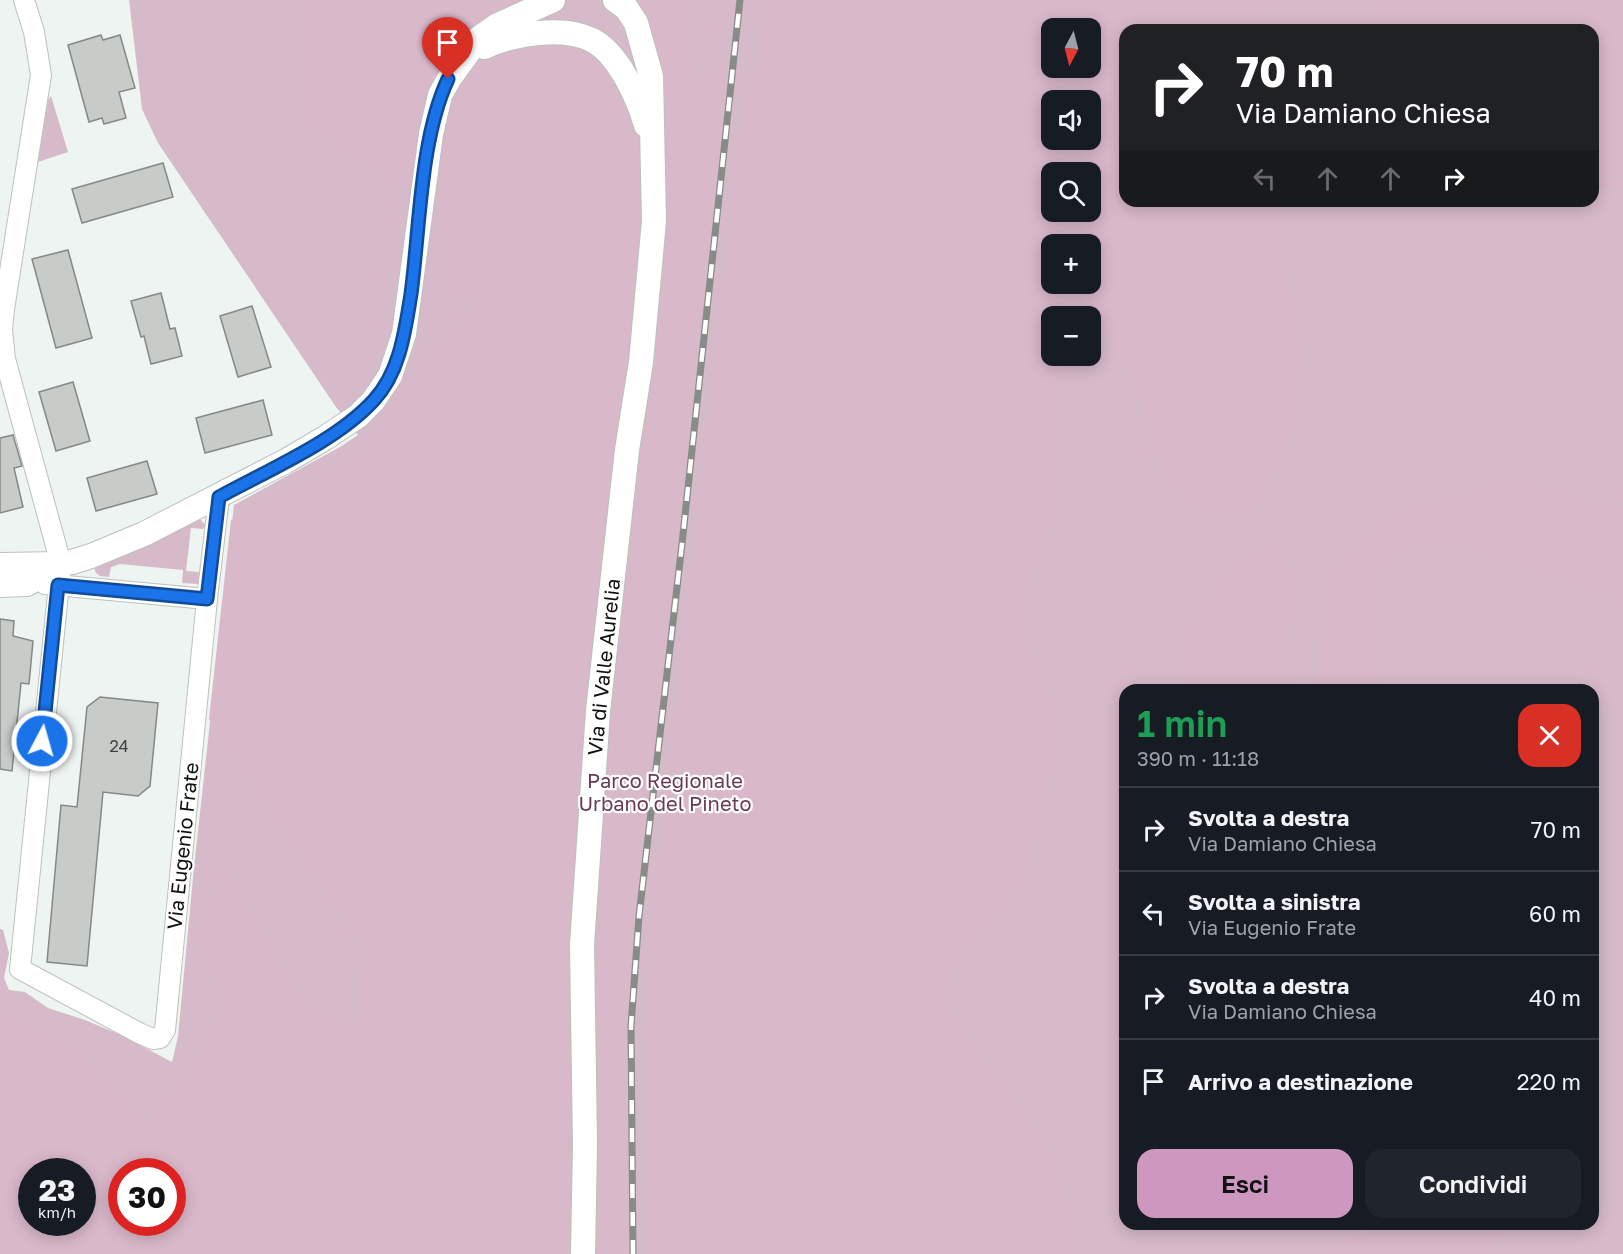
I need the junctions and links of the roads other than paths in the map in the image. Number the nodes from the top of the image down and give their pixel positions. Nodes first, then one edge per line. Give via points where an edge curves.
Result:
1 (24, 0) edge
2 (553, 0) edge
3 (617, 1) edge
4 (461, 62) junction
5 (654, 154) junction
6 (219, 497) junction
7 (0, 565) edge
8 (59, 574) junction
9 (0, 585) edge
10 (207, 599) junction
11 (583, 1254) edge

1 - 8 street via 41,75 2,330 5,359
2 - 4 street via 496,26 479,38
3 - 5 street, Via di Valle Aurelia via 636,23 651,76
4 - 5 street, Via di Valle Aurelia via 478,50 513,36 551,33 592,40 614,59 626,78 641,108
4 - 6 street via 444,87 435,116 407,319 390,376 358,416
5 - 11 street, Via di Valle Aurelia via 651,270 598,711 583,922
6 - 8 street
6 - 10 street, Via Eugenio Frate
7 - 8 street
8 - 9 street via 27,584
8 - 10 street
8 - 10 street, Via Eugenio Frate via 20,969 153,1039 163,1034

